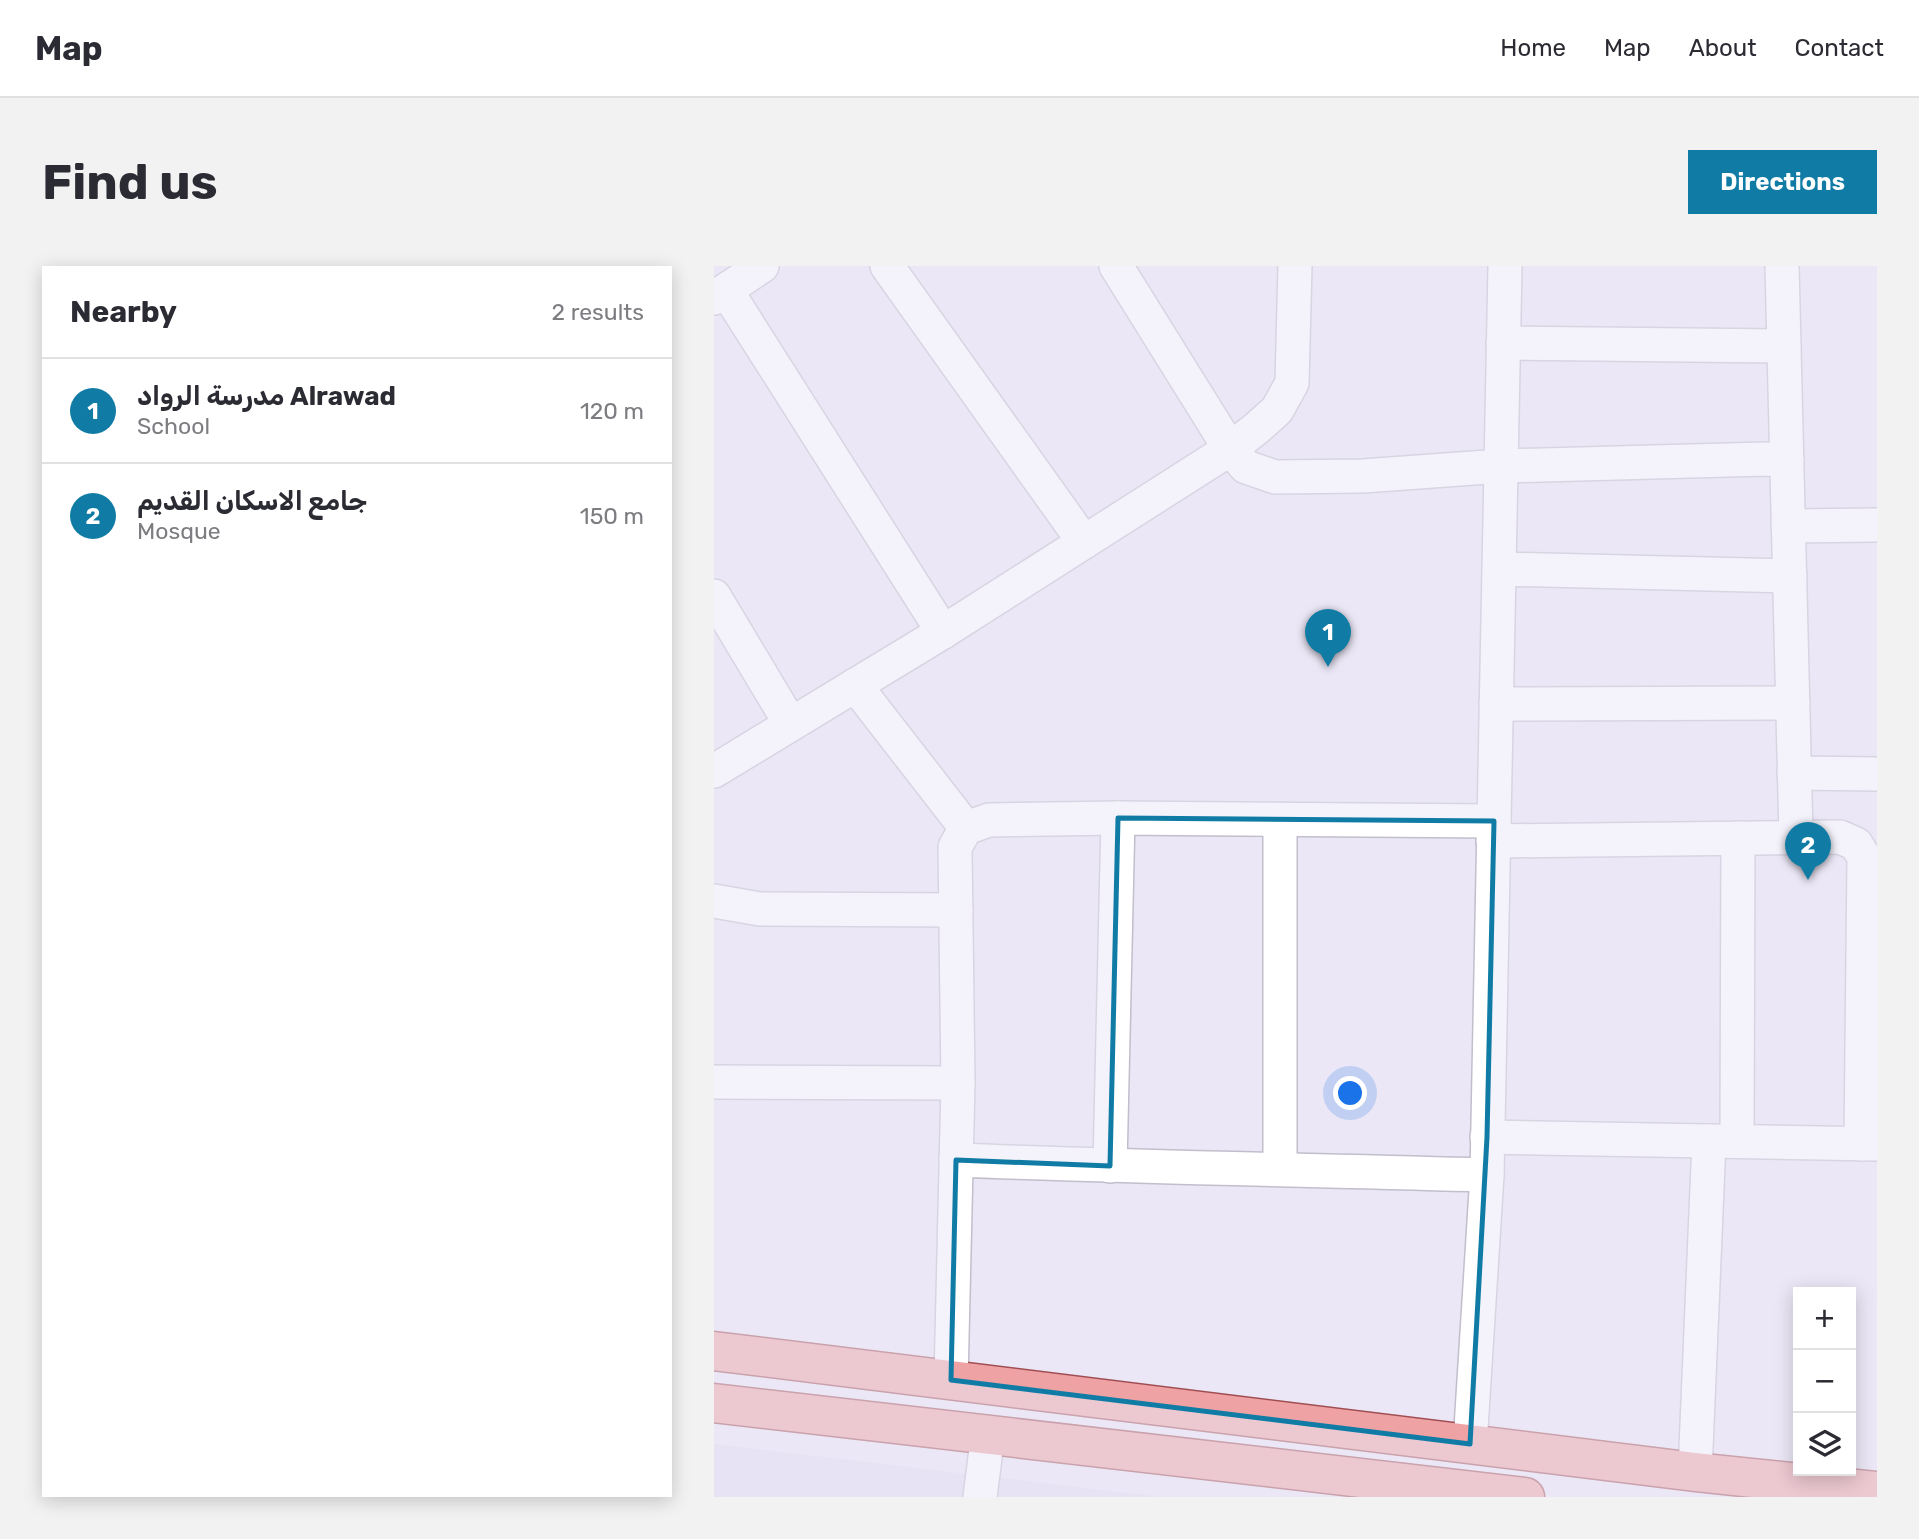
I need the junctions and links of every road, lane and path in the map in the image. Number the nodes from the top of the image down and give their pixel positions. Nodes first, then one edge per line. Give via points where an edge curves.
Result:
1 (762, 266) edge
2 (887, 266) edge
3 (1116, 266) edge
4 (1295, 266) edge
5 (1505, 266) edge
6 (1782, 266) edge
7 (720, 294) edge
8 (1503, 343) junction
9 (1784, 346) junction
10 (1230, 449) junction
11 (1787, 460) junction
12 (1501, 466) junction
13 (1877, 525) edge
14 (1788, 526) junction
15 (1084, 542) junction
16 (1499, 569) junction
17 (1790, 576) junction
18 (714, 596) edge
19 (943, 632) junction
20 (855, 685) junction
21 (1793, 703) junction
22 (1496, 704) junction
23 (790, 723) junction
24 (714, 771) edge
25 (1794, 773) junction
26 (1877, 774) edge
27 (1118, 818) junction
28 (1280, 820) junction
29 (966, 828) junction
30 (1494, 831) junction
31 (1796, 837) junction
32 (1738, 838) junction
33 (1870, 857) edge
34 (714, 901) edge
35 (956, 911) junction
36 (714, 1082) edge
37 (958, 1083) junction
38 (1488, 1136) junction
39 (1723, 1141) junction
40 (1869, 1144) edge
41 (956, 1160) junction
42 (1110, 1166) junction
43 (1280, 1169) junction
44 (1487, 1175) junction
45 (714, 1352) edge
46 (897, 1374) junction
47 (951, 1380) junction
48 (714, 1403) edge
49 (889, 1423) junction
50 (988, 1434) junction
51 (1470, 1444) junction
52 (1695, 1472) junction
53 (1877, 1491) edge
54 (1477, 1494) edge
55 (980, 1497) edge
56 (1525, 1497) edge

1 - 7 street
2 - 15 street
3 - 10 street
4 - 10 street via 1292,383 1277,410
5 - 8 street
6 - 9 street
7 - 19 street
8 - 9 street
8 - 12 street
9 - 11 street
10 - 12 street via 1246,467 1275,477
10 - 15 street
11 - 12 street
11 - 14 street
12 - 16 street
13 - 14 street
14 - 17 street
15 - 19 street
16 - 17 street
16 - 22 street
17 - 21 street
18 - 23 street
19 - 20 street
20 - 23 street
20 - 29 street
21 - 22 street
21 - 25 street
22 - 30 street
23 - 24 street
25 - 26 street
25 - 31 street
27 - 28 street
27 - 29 street via 989,820
27 - 42 street
28 - 30 street
28 - 43 street
29 - 35 street via 955,847
30 - 32 street
30 - 38 street
31 - 32 street
31 - 33 street via 1840,837
32 - 39 street
33 - 40 street
34 - 35 street via 760,909
35 - 37 street
36 - 37 street
37 - 41 street
38 - 39 street
38 - 44 street
39 - 40 street
39 - 52 street
41 - 42 street
41 - 47 street
42 - 43 street
43 - 44 street
44 - 51 street
45 - 46 main road
46 - 47 main road
46 - 49 main road
47 - 51 main road
48 - 49 main road
49 - 50 main road
50 - 54 main road
50 - 55 street
51 - 52 main road
52 - 53 main road
54 - 56 main road

